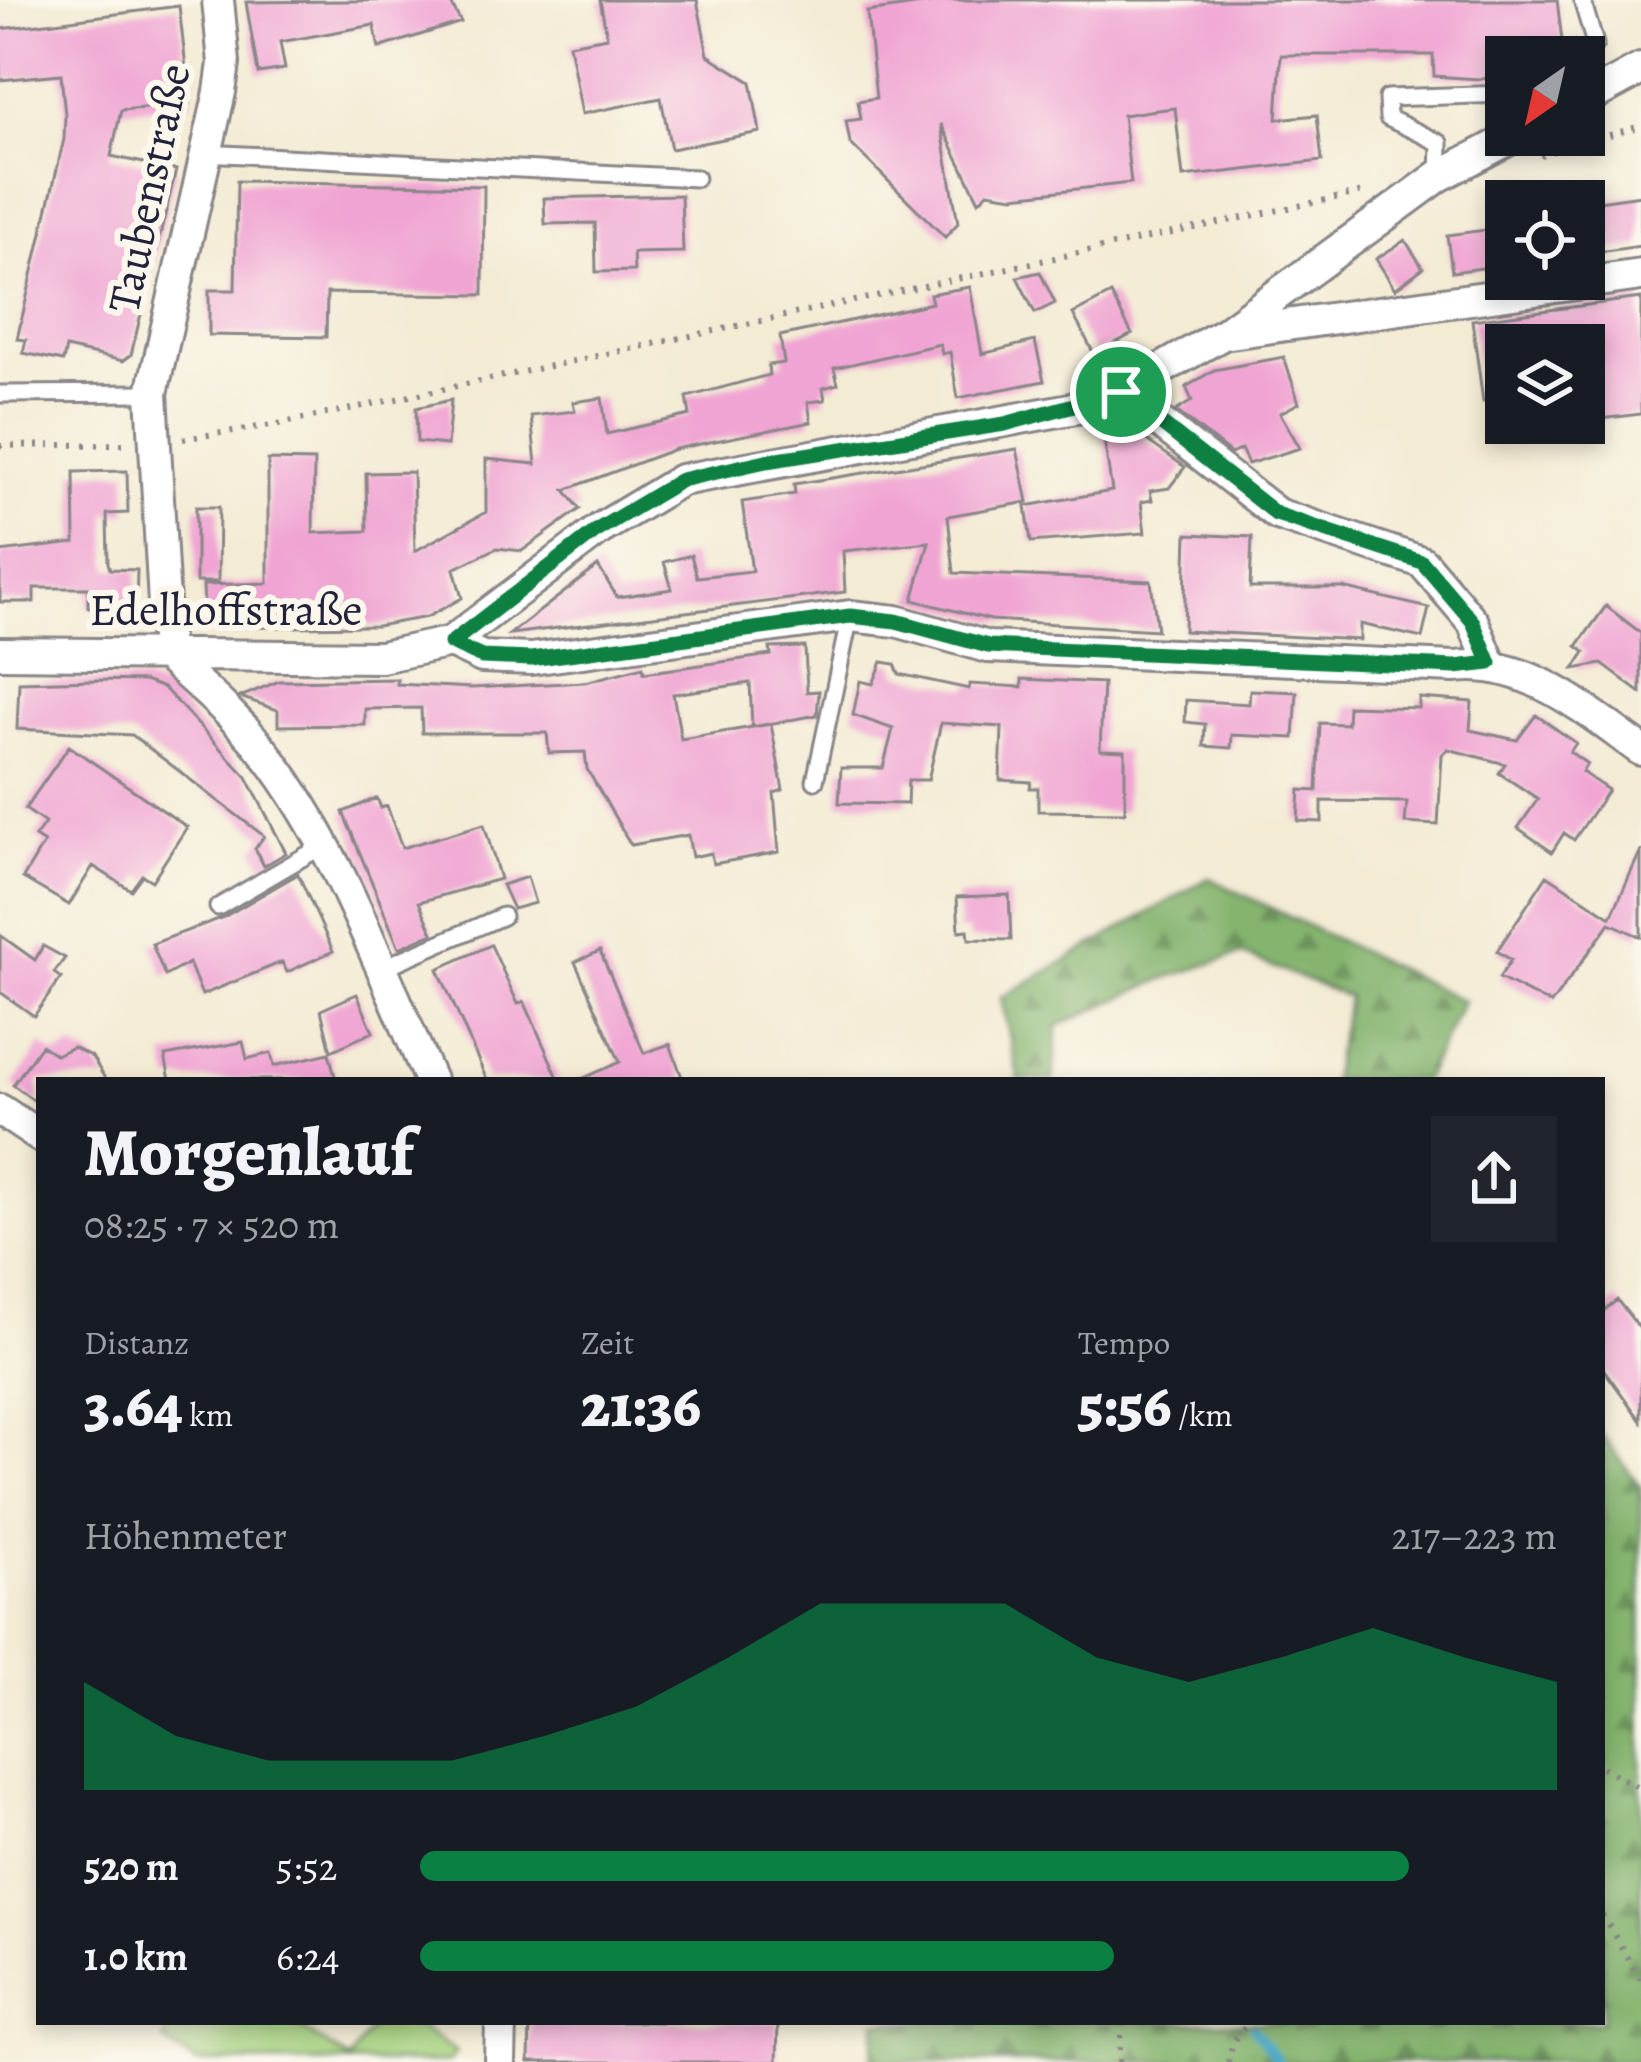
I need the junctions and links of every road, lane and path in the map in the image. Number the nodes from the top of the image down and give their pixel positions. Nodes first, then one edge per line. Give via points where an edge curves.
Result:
1 (218, 0) edge
2 (1582, 0) edge
3 (1593, 36) edge
4 (1641, 69) edge
5 (1605, 89) edge
6 (1485, 95) edge
7 (1641, 125) edge
8 (1605, 131) edge
9 (204, 153) junction
10 (1493, 156) edge
11 (1439, 176) junction
12 (696, 178) dead end
13 (1370, 191) dead end
14 (1641, 275) edge
15 (1223, 334) junction
16 (1121, 392) junction
17 (152, 393) junction
18 (0, 394) edge
19 (156, 443) junction
20 (0, 446) edge
21 (850, 616) junction
22 (451, 643) junction
23 (0, 653) edge
24 (167, 656) junction
25 (1490, 663) junction
26 (1641, 749) edge
27 (815, 781) dead end
28 (325, 845) junction
29 (218, 907) dead end
30 (503, 916) dead end
31 (380, 969) junction
32 (429, 1077) edge
33 (0, 1110) edge
34 (36, 1134) edge
35 (1605, 1769) edge
36 (1641, 1789) edge
37 (1605, 1920) edge
38 (1641, 1979) edge
39 (501, 2025) edge
40 (1122, 2025) edge
41 (1247, 2025) edge
42 (500, 2062) edge
43 (1119, 2062) edge
44 (1228, 2062) edge

1 - 9 street, Taubenstraße via 224,63
2 - 3 lane
4 - 5 street
6 - 11 lane via 1387,98 1388,118 1440,143
7 - 8 path
9 - 12 lane
9 - 17 street, Taubenstraße
10 - 11 street
11 - 15 street
13 - 19 path via 284,423
14 - 15 street
15 - 16 street
16 - 22 street via 1005,424 681,480 599,529
16 - 25 street via 1276,514 1422,562 1473,622
17 - 18 lane
17 - 19 street, Taubenstraße
19 - 20 path
19 - 24 street, Taubenstraße
21 - 22 street via 531,659 482,657
21 - 25 street via 988,646
21 - 27 lane
22 - 24 street, Edelhoffstraße via 381,657
23 - 24 street, Edelhoffstraße
24 - 28 street via 230,712
25 - 26 street via 1547,686
28 - 29 lane
28 - 31 street
30 - 31 lane
31 - 32 street
33 - 34 street
35 - 36 path
37 - 38 path
39 - 42 street
40 - 43 path
41 - 44 path

